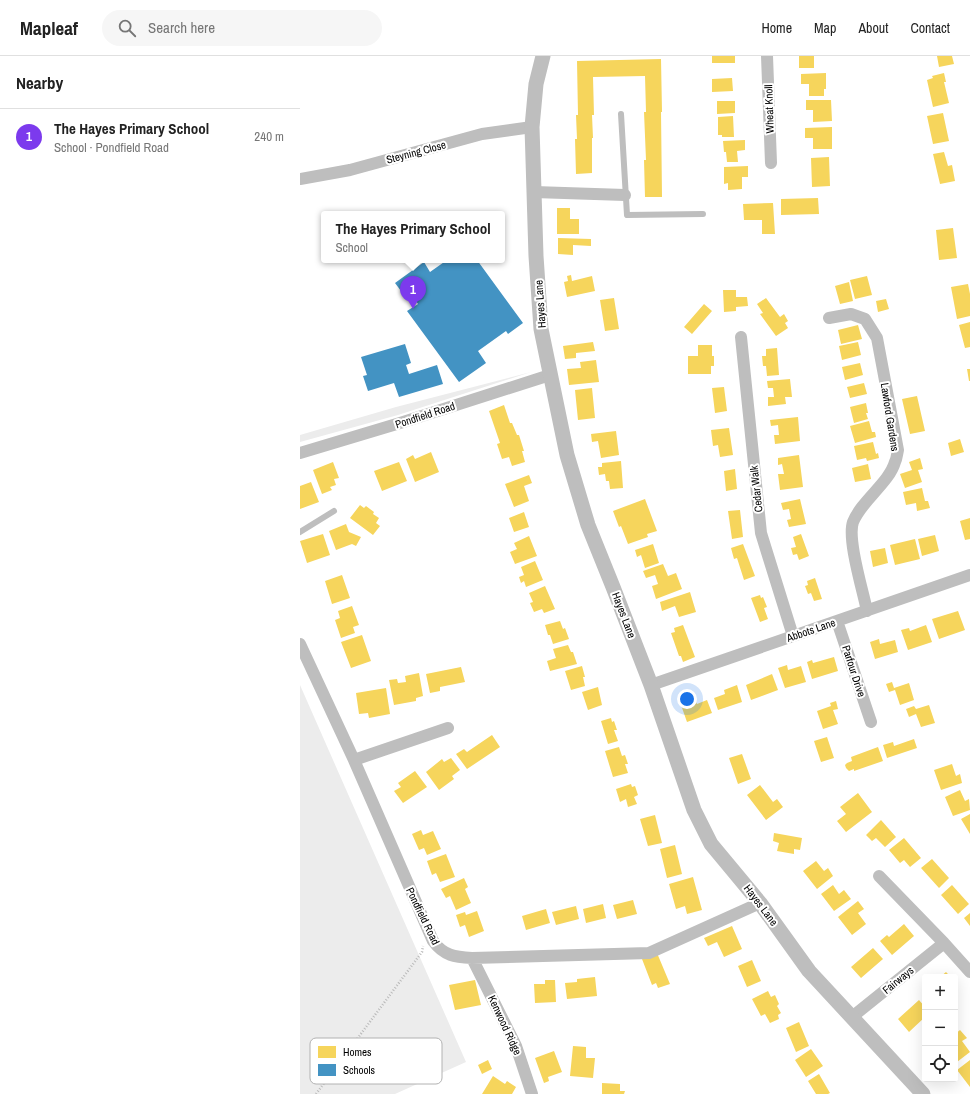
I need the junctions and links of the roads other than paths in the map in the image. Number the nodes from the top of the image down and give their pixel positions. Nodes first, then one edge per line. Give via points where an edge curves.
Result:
1 (543, 56) edge
2 (767, 56) edge
3 (621, 114) dead end
4 (532, 127) junction
5 (771, 163) dead end
6 (300, 180) edge
7 (534, 192) junction
8 (625, 195) junction
9 (703, 214) dead end
10 (829, 318) dead end
11 (741, 337) dead end
12 (550, 375) junction
13 (300, 453) edge
14 (334, 511) dead end
15 (300, 532) edge
16 (970, 575) edge
17 (867, 612) junction
18 (837, 621) junction
19 (794, 636) junction
20 (300, 644) edge
21 (651, 685) junction
22 (871, 722) dead end
23 (448, 728) dead end
24 (354, 760) junction
25 (879, 876) dead end
26 (760, 903) junction
27 (944, 943) junction
28 (472, 958) junction
29 (970, 972) edge
30 (852, 1017) junction
31 (532, 1094) edge
32 (923, 1094) edge

1 - 4 street, Hayes Lane via 536,84
2 - 5 street, Wheat Knoll
3 - 8 lane
4 - 6 street, Steyning Close via 482,134 350,170
4 - 7 street, Hayes Lane
7 - 8 street
7 - 12 street, Hayes Lane via 541,329
8 - 9 lane via 627,216
10 - 17 street, Lawford Gardens via 851,314 865,320 877,338 898,450 895,463 888,475 853,522 851,538
11 - 19 street, Cedar Walk via 761,533
12 - 13 street, Pondfield Road
12 - 21 street, Hayes Lane via 567,456 588,525
14 - 15 lane
16 - 17 street, Abbots Lane
17 - 18 street, Abbots Lane
18 - 19 street, Abbots Lane
18 - 22 street, Parfour Drive
19 - 21 street, Abbots Lane
20 - 24 street, Pondfield Road
21 - 26 street, Hayes Lane via 694,810 711,844
23 - 24 street
24 - 28 street, Pondfield Road via 433,941 438,948 455,957
25 - 27 street
26 - 28 street, Pondfield Road via 648,953
26 - 30 street, Hayes Lane via 809,971
27 - 29 street
27 - 30 street, Fairways
28 - 31 street, Kenwood Ridge via 516,1046
30 - 32 street, Hayes Lane

